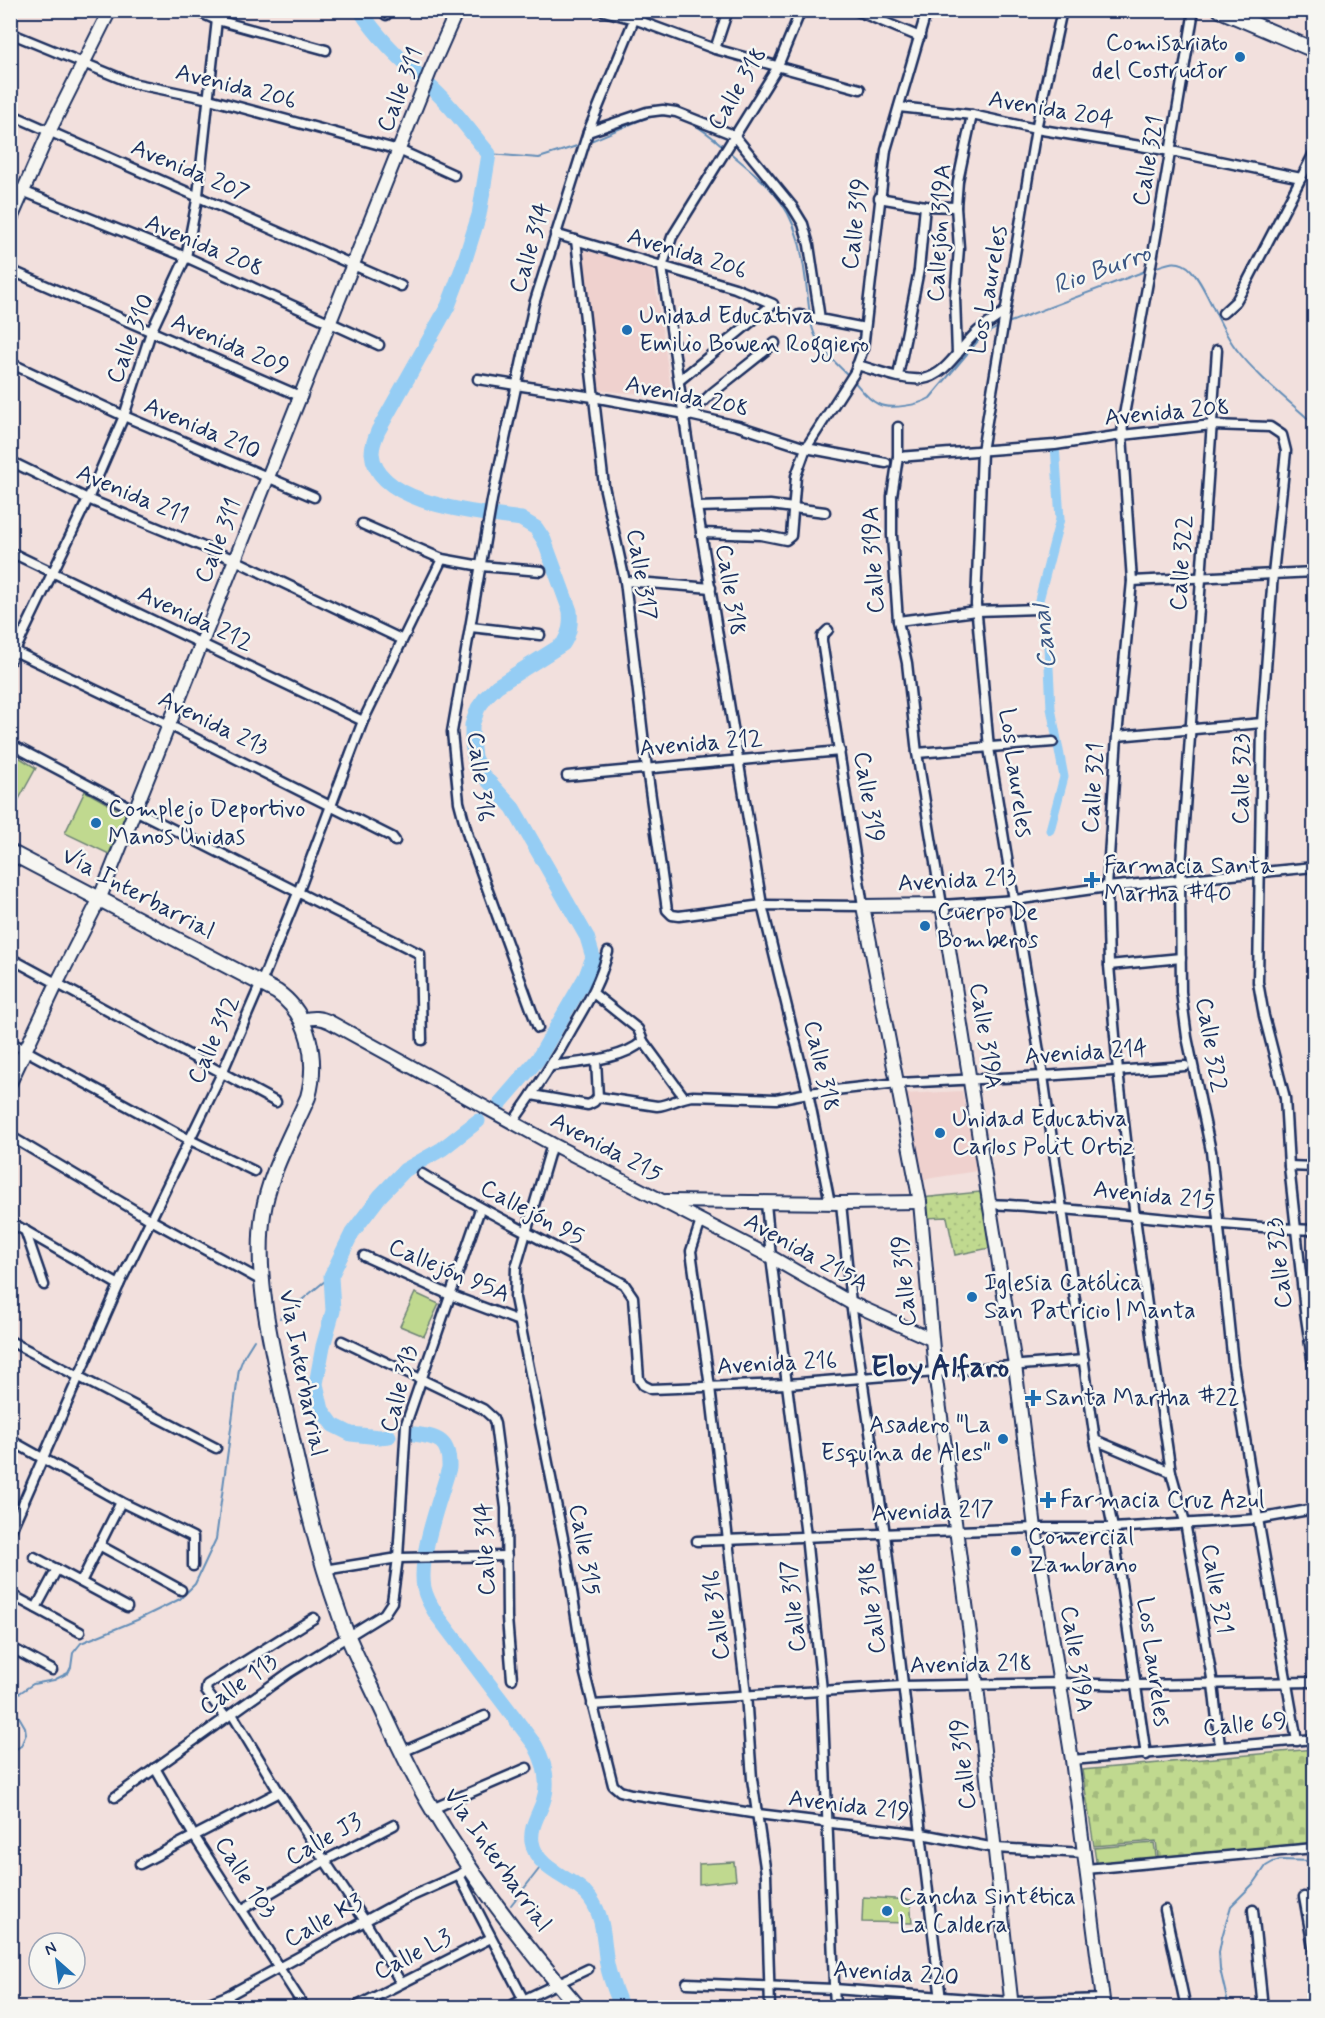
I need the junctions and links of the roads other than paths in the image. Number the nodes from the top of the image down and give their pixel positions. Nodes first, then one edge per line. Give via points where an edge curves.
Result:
1 (110, 10) edge
2 (194, 10) edge
3 (218, 10) edge
4 (457, 10) edge
5 (600, 10) edge
6 (728, 10) edge
7 (801, 10) edge
8 (855, 10) edge
9 (927, 10) edge
10 (1062, 10) edge
11 (1194, 10) edge
12 (1220, 10) edge
13 (636, 15) edge
14 (217, 20) junction
15 (10, 33) edge
16 (920, 38) junction
17 (326, 50) dead end
18 (715, 50) junction
19 (1314, 50) edge
20 (85, 63) junction
21 (777, 68) junction
22 (860, 89) dead end
23 (209, 99) junction
24 (899, 107) junction
25 (10, 114) edge
26 (972, 115) junction
27 (1036, 129) junction
28 (49, 132) junction
29 (588, 132) junction
30 (732, 138) junction
31 (399, 150) junction
32 (1171, 152) junction
33 (1314, 153) edge
34 (454, 175) dead end
35 (1301, 178) junction
36 (10, 186) edge
37 (24, 193) junction
38 (198, 195) junction
39 (879, 198) junction
40 (925, 206) junction
41 (956, 207) junction
42 (10, 221) edge
43 (555, 234) junction
44 (576, 240) junction
45 (186, 257) junction
46 (354, 265) junction
47 (662, 267) junction
48 (10, 270) edge
49 (401, 286) dead end
50 (1223, 313) dead end
51 (799, 315) dead end
52 (1004, 315) junction
53 (818, 319) junction
54 (331, 324) junction
55 (865, 328) junction
56 (151, 332) junction
57 (775, 343) dead end
58 (379, 345) dead end
59 (1217, 350) dead end
60 (957, 354) junction
61 (10, 363) edge
62 (856, 369) junction
63 (898, 376) junction
64 (478, 379) dead end
65 (680, 380) junction
66 (515, 386) junction
67 (302, 397) junction
68 (593, 397) junction
69 (687, 415) junction
70 (123, 416) junction
71 (1212, 425) junction
72 (898, 427) dead end
73 (1122, 435) junction
74 (1282, 435) joint
75 (806, 448) junction
76 (981, 451) junction
77 (898, 457) junction
78 (10, 461) edge
79 (886, 463) dead end
80 (267, 478) junction
81 (314, 497) dead end
82 (88, 499) junction
83 (697, 507) junction
84 (792, 508) junction
85 (825, 512) dead end
86 (488, 523) joint
87 (362, 524) dead end
88 (702, 533) junction
89 (10, 552) edge
90 (442, 559) junction
91 (235, 560) junction
92 (482, 566) junction
93 (541, 571) dead end
94 (1314, 572) edge
95 (53, 573) junction
96 (1274, 573) junction
97 (1200, 577) junction
98 (625, 581) junction
99 (1132, 581) junction
100 (711, 588) junction
101 (1037, 609) dead end
102 (976, 611) junction
103 (898, 621) junction
104 (471, 627) junction
105 (828, 630) dead end
106 (540, 635) dead end
107 (401, 639) junction
108 (201, 643) junction
109 (13, 650) edge
110 (10, 661) edge
111 (363, 721) junction
112 (1262, 723) junction
113 (169, 725) junction
114 (1190, 728) junction
115 (1117, 736) junction
116 (1053, 742) dead end
117 (10, 744) edge
118 (989, 748) junction
119 (840, 751) junction
120 (917, 753) junction
121 (737, 760) junction
122 (647, 769) junction
123 (567, 776) dead end
124 (331, 807) junction
125 (135, 810) junction
126 (395, 841) dead end
127 (10, 852) edge
128 (1314, 867) edge
129 (1260, 871) junction
130 (1180, 880) junction
131 (1107, 887) junction
132 (298, 893) junction
133 (99, 900) junction
134 (1015, 900) junction
135 (762, 905) junction
136 (942, 905) junction
137 (863, 906) junction
138 (672, 915) joint
139 (608, 952) dead end
140 (10, 958) edge
141 (1181, 958) junction
142 (1109, 965) junction
143 (57, 983) junction
144 (261, 983) junction
145 (593, 993) junction
146 (302, 1020) junction
147 (538, 1028) dead end
148 (422, 1040) dead end
149 (643, 1041) junction
150 (10, 1042) edge
151 (26, 1051) junction
152 (596, 1060) junction
153 (552, 1066) junction
154 (1185, 1066) dead end
155 (1119, 1071) junction
156 (222, 1073) junction
157 (1043, 1076) junction
158 (971, 1078) junction
159 (10, 1083) edge
160 (898, 1083) junction
161 (808, 1093) junction
162 (532, 1095) junction
163 (598, 1097) junction
164 (684, 1097) junction
165 (276, 1102) dead end
166 (513, 1122) junction
167 (10, 1136) edge
168 (188, 1139) junction
169 (552, 1144) junction
170 (1289, 1166) junction
171 (1314, 1167) edge
172 (254, 1171) dead end
173 (422, 1174) dead end
174 (662, 1201) junction
175 (920, 1202) junction
176 (766, 1203) junction
177 (835, 1203) junction
178 (990, 1204) junction
179 (1060, 1207) junction
180 (480, 1209) junction
181 (1135, 1217) junction
182 (151, 1220) junction
183 (701, 1221) junction
184 (10, 1222) edge
185 (1220, 1224) junction
186 (25, 1230) junction
187 (526, 1230) junction
188 (1297, 1230) junction
189 (1314, 1230) edge
190 (364, 1256) dead end
191 (771, 1257) junction
192 (262, 1281) junction
193 (119, 1285) junction
194 (44, 1286) dead end
195 (450, 1295) junction
196 (851, 1303) junction
197 (519, 1321) junction
198 (931, 1339) junction
199 (10, 1341) edge
200 (342, 1341) dead end
201 (1312, 1342) edge
202 (1084, 1359) junction
203 (1015, 1365) junction
204 (935, 1372) junction
205 (1314, 1372) edge
206 (80, 1377) junction
207 (863, 1378) junction
208 (420, 1379) junction
209 (788, 1384) junction
210 (710, 1387) junction
211 (651, 1389) joint
212 (10, 1440) edge
213 (1095, 1440) junction
214 (216, 1448) dead end
215 (44, 1458) junction
216 (1171, 1472) junction
217 (121, 1502) junction
218 (1314, 1509) edge
219 (1258, 1519) junction
220 (1185, 1522) junction
221 (1113, 1527) junction
222 (1035, 1528) junction
223 (958, 1531) junction
224 (10, 1533) edge
225 (885, 1534) junction
226 (806, 1536) junction
227 (728, 1539) junction
228 (697, 1541) dead end
229 (99, 1545) junction
230 (507, 1556) junction
231 (34, 1557) dead end
232 (398, 1558) junction
233 (193, 1566) dead end
234 (57, 1569) junction
235 (324, 1570) junction
236 (81, 1582) junction
237 (181, 1590) dead end
238 (10, 1594) edge
239 (127, 1607) dead end
240 (36, 1608) junction
241 (314, 1618) dead end
242 (80, 1632) dead end
243 (348, 1637) junction
244 (10, 1647) edge
245 (52, 1670) dead end
246 (512, 1679) dead end
247 (1314, 1682) edge
248 (1058, 1683) junction
249 (1213, 1684) junction
250 (1287, 1684) junction
251 (1137, 1685) junction
252 (902, 1686) junction
253 (977, 1686) junction
254 (822, 1690) junction
255 (746, 1694) junction
256 (592, 1705) junction
257 (229, 1716) junction
258 (485, 1716) dead end
259 (1314, 1739) edge
260 (1297, 1741) junction
261 (1220, 1746) junction
262 (402, 1752) junction
263 (1146, 1755) junction
264 (1072, 1760) junction
265 (155, 1768) junction
266 (527, 1768) dead end
267 (613, 1785) joint
268 (279, 1792) junction
269 (116, 1797) dead end
270 (432, 1809) junction
271 (758, 1814) junction
272 (827, 1822) junction
273 (394, 1825) dead end
274 (921, 1834) junction
275 (194, 1836) junction
276 (995, 1848) junction
277 (1314, 1848) edge
278 (1084, 1853) junction
279 (326, 1860) junction
280 (140, 1864) dead end
281 (1086, 1869) junction
282 (464, 1871) junction
283 (1304, 1897) dead end
284 (243, 1909) junction
285 (1165, 1910) dead end
286 (1253, 1910) dead end
287 (365, 1921) junction
288 (491, 1938) junction
289 (1314, 1952) edge
290 (280, 1968) junction
291 (588, 1969) dead end
292 (557, 1982) junction
293 (401, 1983) junction
294 (687, 1983) dead end
295 (769, 1987) junction
296 (834, 1989) junction
297 (227, 1996) junction
298 (940, 1996) junction
299 (526, 2003) edge
300 (1103, 2003) edge
301 (1012, 2005) edge
302 (196, 2007) edge
303 (234, 2007) edge
304 (305, 2007) edge
305 (353, 2007) edge
306 (506, 2007) edge
307 (579, 2007) edge
308 (770, 2007) edge
309 (835, 2007) edge
310 (942, 2007) edge
311 (1186, 2007) edge
312 (1263, 2007) edge

1 - 20 street
2 - 14 street
3 - 14 street, Calle 310
4 - 31 street, Calle 311
5 - 13 street
6 - 18 street
7 - 21 street, Calle 318
8 - 16 street
9 - 16 street, Calle 319
10 - 27 street, Los Laureles
11 - 32 street, Calle 321
12 - 19 main road
13 - 18 street
13 - 29 street, Calle 314
14 - 17 street
14 - 23 street, Calle 310
15 - 20 street, Avenida 206
16 - 24 street, Calle 319
18 - 21 street
20 - 23 street, Avenida 206 via 132,83
20 - 28 street
21 - 22 street
21 - 30 street, Calle 318
23 - 31 street, Avenida 206
23 - 38 street, Calle 310
24 - 26 street, Avenida 204
24 - 39 street, Calle 319 via 886,150
25 - 28 street, Avenida 207
26 - 27 street, Avenida 204
26 - 41 street, Callejón 319A
27 - 32 street, Avenida 204
27 - 52 street, Los Laureles
28 - 37 street
28 - 38 street, Avenida 207
29 - 30 street via 663,110 676,112
29 - 43 street, Calle 314
30 - 47 street, Calle 318 via 672,237
30 - 53 street via 803,224
31 - 34 street, Avenida 206
31 - 46 street, Calle 311
32 - 35 street, Avenida 204
32 - 73 street, Calle 321
33 - 35 street
35 - 50 street via 1247,282
36 - 37 street, Avenida 208
37 - 42 street
37 - 45 street, Avenida 208
38 - 45 street, Calle 310
38 - 46 street, Avenida 207
39 - 40 street
39 - 55 street, Calle 319
40 - 41 street
40 - 63 street via 919,270
41 - 60 street, Callejón 319A
43 - 44 street, Avenida 206
43 - 66 street, Calle 314
44 - 47 street, Avenida 206
44 - 68 street, Calle 317
45 - 54 street, Avenida 208
45 - 56 street, Calle 310
46 - 49 street, Avenida 207
46 - 54 street, Calle 311
47 - 65 street, Calle 318
47 - 65 street, Avenida 206 via 735,288 772,304
48 - 56 street, Avenida 209
51 - 53 street
52 - 60 street via 977,332
52 - 76 street, Los Laureles
53 - 55 street
54 - 58 street, Avenida 208
54 - 67 street, Calle 311
55 - 62 street, Calle 319
56 - 67 street, Avenida 209
56 - 70 street, Calle 310
57 - 69 street
59 - 71 street, Calle 322
60 - 63 street via 937,374 922,379
61 - 70 street, Avenida 210
62 - 63 street
62 - 75 street, Calle 319
64 - 66 street, Avenida 208
65 - 69 street, Calle 318
66 - 68 street, Avenida 208
66 - 86 street, Calle 314
67 - 80 street, Calle 311
68 - 69 street, Avenida 208
68 - 98 street, Calle 317 via 604,486
69 - 75 street, Avenida 208 via 738,426
69 - 83 street, Calle 318
70 - 80 street, Avenida 210
70 - 82 street, Calle 310
71 - 73 street, Avenida 208
71 - 74 street, Avenida 208 via 1262,425
71 - 97 street, Calle 322
72 - 77 street, Calle 319A
73 - 76 street, Avenida 208
73 - 99 street, Calle 321
74 - 96 street, Calle 323 via 1286,451
75 - 79 street, Avenida 208
75 - 84 street, Calle 319 via 796,476
76 - 77 street, Avenida 208
76 - 102 street, Los Laureles
77 - 103 street, Calle 319A via 892,496 892,536
78 - 82 street, Avenida 211
80 - 81 street, Avenida 210
80 - 91 street, Calle 311
82 - 91 street, Avenida 211
82 - 95 street, Calle 310
83 - 84 street
83 - 88 street, Calle 318
84 - 85 street
84 - 88 street, Calle 319 via 789,539
86 - 92 street, Calle 316
87 - 90 street
88 - 100 street, Calle 318
89 - 95 street, Avenida 212
90 - 92 street
90 - 107 street, Calle 312
91 - 107 street, Avenida 211
91 - 108 street, Calle 311
92 - 93 street
92 - 104 street, Calle 316
94 - 96 street
95 - 108 street, Avenida 212
95 - 109 street, Calle 310
96 - 97 street
96 - 112 street, Calle 323
97 - 99 street
97 - 114 street, Calle 322
98 - 100 street
98 - 122 street, Calle 317
99 - 115 street, Calle 321
100 - 121 street, Calle 318
101 - 102 street
102 - 103 street
102 - 118 street, Los Laureles
103 - 120 street, Calle 319A
104 - 106 street
104 - 147 street, Calle 316 via 452,732 459,802
105 - 119 street, Calle 319 via 822,641
107 - 111 street, Calle 312
108 - 111 street, Avenida 212
108 - 113 street, Calle 311
109 - 110 street, Calle 310
109 - 113 street, Avenida 213
111 - 124 street, Calle 312
112 - 114 street
112 - 129 street, Calle 323
113 - 124 street, Avenida 213
113 - 125 street, Calle 311
114 - 115 street
114 - 130 street, Calle 322
115 - 131 street, Calle 321
116 - 118 street
117 - 125 street
118 - 120 street
118 - 134 street, Los Laureles
119 - 121 street, Avenida 212
119 - 137 street, Calle 319
120 - 136 street, Calle 319A
121 - 122 street, Avenida 212
121 - 135 street, Calle 318
122 - 123 street, Avenida 212
122 - 138 street, Calle 317 via 668,910
124 - 126 street, Avenida 213
124 - 132 street, Calle 312
125 - 132 street
125 - 133 street, Calle 311
127 - 133 main road, Vía Interbarrial
128 - 129 street, Avenida 213
129 - 130 street, Avenida 213
129 - 170 street, Calle 323 via 1258,982 1285,1098
130 - 131 street, Avenida 213
130 - 141 street, Calle 322
131 - 134 street, Avenida 213
131 - 142 street, Calle 321
132 - 144 street, Calle 312
132 - 148 street via 420,954
133 - 143 street, Calle 311
133 - 144 main road, Vía Interbarrial
134 - 136 street, Avenida 213
134 - 157 street, Los Laureles
135 - 137 street, Avenida 213
135 - 138 street, Avenida 213
135 - 161 street, Calle 318
136 - 137 street, Avenida 213
136 - 158 street, Calle 319A
137 - 160 street, Calle 319
139 - 145 street
140 - 143 street
141 - 142 street
141 - 185 street, Calle 322 via 1185,1020
142 - 155 street, Calle 321
143 - 151 street, Calle 311
143 - 156 street
144 - 146 main road, Vía Interbarrial via 288,1000
144 - 156 street, Calle 312
145 - 149 street via 638,1029
145 - 153 street
146 - 166 street, Avenida 215 via 322,1018
146 - 192 main road, Vía Interbarrial via 311,1052 312,1082 269,1190 261,1240
149 - 152 street via 637,1047
149 - 164 street
150 - 151 street
151 - 159 street, Calle 311
151 - 168 street
152 - 153 street
152 - 163 street
153 - 162 street
154 - 155 street, Avenida 214
155 - 157 street, Avenida 214
155 - 181 street, Calle 321
156 - 165 street
156 - 168 street, Calle 312
157 - 158 street, Avenida 214
157 - 179 street, Los Laureles
158 - 160 street, Avenida 214
158 - 178 street, Calle 319A
160 - 161 street, Avenida 214
160 - 175 street, Calle 319
161 - 164 street, Avenida 214 via 776,1099
161 - 177 street, Calle 318
162 - 163 street, Avenida 214 via 588,1104
162 - 166 street
163 - 164 street, Avenida 214 via 657,1106
166 - 169 street, Avenida 215
167 - 182 street
168 - 172 street
168 - 182 street, Calle 312
169 - 174 street, Avenida 215
169 - 187 street, Calle 315
170 - 171 street
170 - 188 street, Calle 323
173 - 180 street, Callejón 95
174 - 176 street, Avenida 215
174 - 183 street, Avenida 215A
175 - 177 street, Avenida 215
175 - 198 street, Calle 319
176 - 177 street, Avenida 215
176 - 191 street, Calle 317
177 - 196 street, Calle 318
178 - 179 street, Avenida 215
178 - 203 street, Calle 319A
179 - 181 street, Avenida 215
179 - 202 street, Los Laureles
180 - 187 street, Callejón 95
180 - 195 street, Calle 313
181 - 185 street, Avenida 215
181 - 216 street, Calle 321
182 - 192 street
182 - 193 street, Calle 312
183 - 191 street, Avenida 215A
183 - 210 street, Calle 316 via 691,1251
184 - 186 street
185 - 188 street, Avenida 215
185 - 219 street, Calle 322 via 1233,1364
186 - 193 street
186 - 194 street
187 - 197 street, Calle 315 via 514,1276
187 - 211 street, Callejón 95 via 624,1284 633,1297 639,1379
188 - 189 street, Avenida 215
188 - 201 street, Calle 323
190 - 195 street, Callejón 95A
191 - 196 street, Avenida 215A
191 - 209 street, Calle 317
192 - 235 main road, Vía Interbarrial via 284,1406
193 - 206 street, Calle 312
195 - 197 street, Callejón 95A
195 - 208 street, Calle 313
196 - 198 street, Avenida 215A
196 - 207 street, Calle 318
197 - 256 street, Calle 315 via 566,1552
198 - 204 street, Calle 319
199 - 206 street
200 - 208 street
201 - 205 street, Calle 323
202 - 203 street, Avenida 216
202 - 213 street, Los Laureles
203 - 204 street, Avenida 216
203 - 222 street, Calle 319A
204 - 207 street, Avenida 216
204 - 223 street, Calle 319
206 - 214 street
206 - 215 street, Calle 312
207 - 209 street, Avenida 216
207 - 225 street, Calle 318
208 - 230 street, Calle 314 via 483,1409 493,1418 506,1508
208 - 232 street, Calle 313 via 406,1424
209 - 210 street, Avenida 216
209 - 226 street, Calle 317
210 - 211 street, Avenida 216
210 - 227 street, Calle 316
212 - 215 street
213 - 216 street
213 - 221 street, Los Laureles
215 - 217 street
215 - 224 street, Calle 312
216 - 220 street, Calle 321
217 - 229 street
217 - 233 street via 193,1537
218 - 219 street, Avenida 217
219 - 220 street, Avenida 217
219 - 250 street, Calle 322
220 - 221 street, Avenida 217
220 - 249 street, Calle 321
221 - 222 street, Avenida 217
221 - 251 street, Los Laureles
222 - 223 street, Avenida 217
222 - 248 street, Calle 319A
223 - 225 street, Avenida 217
223 - 253 street, Calle 319
225 - 226 street, Avenida 217
225 - 252 street, Calle 318
226 - 227 street, Avenida 217
226 - 254 street, Calle 317
227 - 228 street, Avenida 217
227 - 255 street, Calle 316
229 - 236 street
229 - 237 street
230 - 232 street
230 - 246 street, Calle 314
231 - 234 street
232 - 235 street
232 - 243 street, Calle 313 via 389,1608
234 - 236 street
234 - 240 street
235 - 243 main road, Vía Interbarrial
236 - 239 street
238 - 240 street
240 - 242 street
241 - 257 street via 207,1685 206,1691
243 - 257 street, Calle 113
243 - 262 main road, Vía Interbarrial
244 - 245 street
247 - 250 street, Avenida 218
248 - 251 street, Avenida 218
248 - 253 street, Avenida 218
248 - 264 street, Calle 319A
249 - 250 street, Avenida 218
249 - 251 street, Avenida 218
249 - 261 street, Calle 321
250 - 260 street, Calle 322
251 - 263 street, Los Laureles
252 - 253 street, Avenida 218
252 - 254 street, Avenida 218
252 - 274 street, Calle 318
253 - 276 street, Calle 319
254 - 255 street, Avenida 218
254 - 272 street, Calle 317
255 - 256 street, Avenida 218
255 - 271 street, Calle 316
256 - 267 street, Calle 315
257 - 265 street, Calle 113
257 - 268 street
258 - 262 street
259 - 260 street, Calle 69
260 - 261 street, Calle 69
261 - 263 street, Calle 69
262 - 270 main road, Vía Interbarrial
263 - 264 street, Calle 69
264 - 278 street, Calle 319A
265 - 269 street, Calle 113
265 - 275 street, Calle 103
266 - 270 street
267 - 271 street, Avenida 219 via 631,1794
268 - 275 street
268 - 279 street
270 - 282 main road, Vía Interbarrial
271 - 272 street, Avenida 219
271 - 295 street, Calle 316 via 766,1874
272 - 274 street, Avenida 219
272 - 296 street, Calle 317
273 - 279 street, Calle J3
274 - 276 street, Avenida 219
274 - 298 street, Calle 318
275 - 280 street
275 - 284 street, Calle 103
276 - 278 street, Avenida 219
276 - 301 street, Calle 319
277 - 281 street
278 - 281 street, Calle 319A
279 - 284 street, Calle J3
279 - 287 street
281 - 300 street, Calle 319A
282 - 287 street, Calle K3
282 - 288 street
282 - 292 main road, Vía Interbarrial
283 - 289 street
284 - 290 street, Calle 103
285 - 311 street
286 - 312 street
287 - 290 street, Calle K3
287 - 293 street
288 - 293 street, Calle L3
288 - 299 street
290 - 297 street, Calle K3
290 - 304 street, Calle 103
291 - 292 street
292 - 299 street
292 - 307 main road, Vía Interbarrial
293 - 305 street, Calle L3
294 - 295 street, Avenida 220
295 - 296 street, Avenida 220
295 - 308 street, Calle 316
296 - 298 street, Avenida 220
296 - 309 street, Calle 317
297 - 302 street, Calle K3
297 - 303 street
298 - 301 street, Avenida 220
298 - 310 street, Calle 318
299 - 306 street
300 - 301 street, Avenida 220

